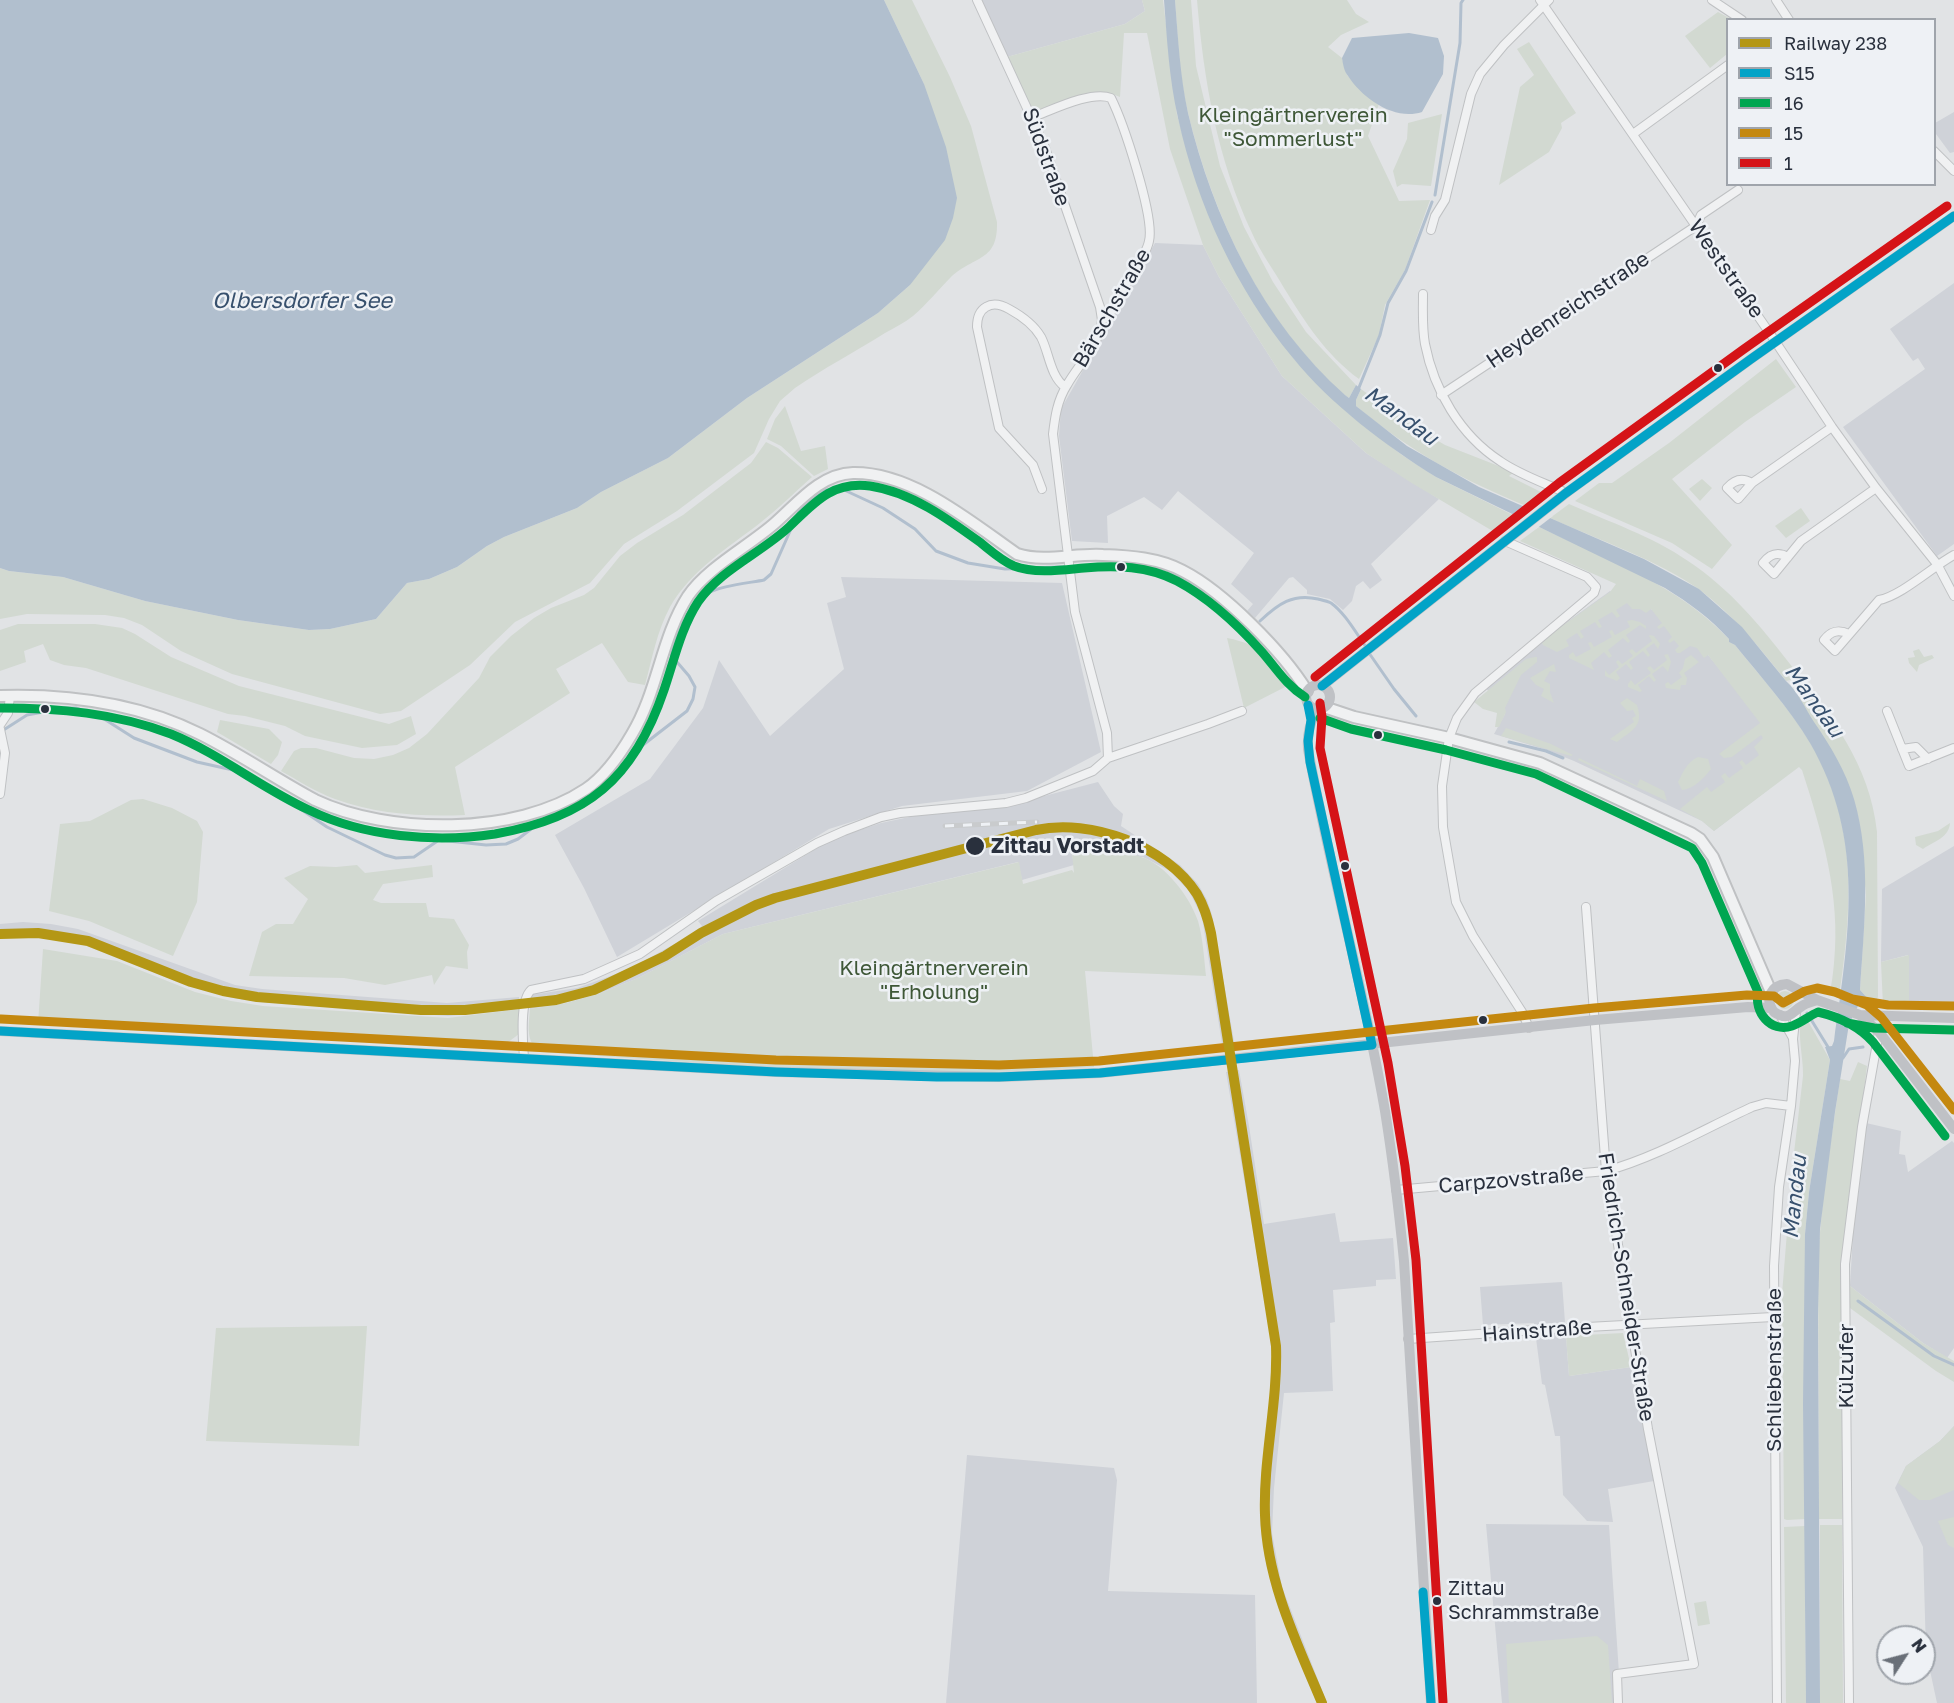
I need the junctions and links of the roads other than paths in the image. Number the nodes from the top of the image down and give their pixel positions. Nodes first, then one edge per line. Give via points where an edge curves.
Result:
1 (977, 0) edge
2 (1712, 0) edge
3 (1776, 0) edge
4 (1544, 2) edge
5 (1739, 18) edge
6 (1788, 18) edge
7 (1726, 66) edge
8 (1033, 117) junction
9 (1633, 134) junction
10 (1936, 152) edge
11 (1954, 171) edge
12 (1738, 190) dead end
13 (1954, 216) edge
14 (1696, 226) junction
15 (1431, 230) dead end
16 (1423, 294) dead end
17 (1102, 320) junction
18 (1776, 342) junction
19 (1065, 387) junction
20 (1441, 395) junction
21 (1832, 427) junction
22 (1752, 483) dead end
23 (1876, 488) junction
24 (1042, 489) dead end
25 (1563, 496) junction
26 (1508, 539) junction
27 (1954, 555) edge
28 (1788, 557) dead end
29 (1068, 560) junction
30 (1937, 564) junction
31 (1954, 596) edge
32 (1849, 634) dead end
33 (1317, 695) junction
34 (5, 696) edge
35 (1242, 711) dead end
36 (1887, 711) dead end
37 (0, 730) edge
38 (1449, 738) junction
39 (1954, 748) edge
40 (1902, 749) junction
41 (1108, 758) junction
42 (1928, 759) junction
43 (0, 794) edge
44 (1586, 907) dead end
45 (1798, 991) junction
46 (1773, 995) junction
47 (1817, 1000) junction
48 (1798, 1009) junction
49 (1780, 1015) junction
50 (1954, 1018) edge
51 (1595, 1020) junction
52 (1875, 1024) junction
53 (1529, 1028) junction
54 (3, 1031) edge
55 (1793, 1039) junction
56 (1372, 1045) junction
57 (524, 1058) junction
58 (1791, 1106) junction
59 (1954, 1129) edge
60 (1606, 1171) junction
61 (1396, 1190) junction
62 (1773, 1317) junction
63 (1632, 1325) junction
64 (1408, 1339) junction
65 (1431, 1703) edge
66 (1618, 1703) edge
67 (1777, 1703) edge
68 (1849, 1703) edge

1 - 8 street, Südstraße
2 - 5 street
3 - 6 street
4 - 9 street, Weststraße
4 - 15 street via 1480,74 1471,94 1445,200
7 - 9 street
8 - 17 street, Südstraße
8 - 17 street, Bärschstraße via 1102,95 1111,98 1120,115 1148,211 1150,240 1115,306
9 - 14 street, Weststraße
10 - 11 street
12 - 14 street, Heydenreichstraße via 1701,215
13 - 18 main road
14 - 18 street, Weststraße
14 - 20 street, Heydenreichstraße
16 - 20 street via 1425,343
17 - 19 street, Bärschstraße via 1098,337
18 - 21 street, Weststraße
18 - 25 main road
19 - 24 street, Bärschstraße via 1057,378 1039,334 1028,322 1002,306 989,305 982,310 977,327 999,428 1033,465
19 - 29 street, Bärschstraße via 1055,411 1053,434
20 - 25 street via 1463,427 1493,457
21 - 22 street
21 - 23 street, Weststraße
23 - 28 street via 1801,541
23 - 30 street, Weststraße
25 - 26 main road
26 - 33 main road
26 - 38 street via 1587,577 1596,587 1594,593 1475,693 1456,718
27 - 30 street
29 - 33 street via 1100,554 1140,558 1184,571 1260,632
29 - 34 street via 1017,554 949,507 908,485 852,473 830,479 706,577 689,595 672,626 638,723 598,778 554,805 462,826 387,820 333,809 200,734 127,708 82,699
29 - 41 street, Bärschstraße via 1075,612 1107,733
30 - 31 street, Weststraße
30 - 32 street via 1890,598 1879,600
33 - 38 street via 1340,713
33 - 56 main road via 1308,741 1310,762
34 - 37 street via 8,713
35 - 41 street
36 - 40 street
37 - 43 street via 5,753
38 - 46 street via 1552,767 1700,839 1713,857
38 - 53 street via 1442,786 1443,827 1456,902
39 - 42 street
40 - 42 street via 1916,747
40 - 42 street via 1909,766
41 - 57 street via 1093,771 1026,798 881,817 817,843 716,902 640,954 584,979 531,990 524,1004
44 - 51 street, Friedrich-Schneider-Straße
45 - 46 main road via 1791,985
45 - 47 main road
45 - 48 main road
46 - 49 main road
46 - 51 main road via 1748,1006
47 - 48 main road
47 - 52 main road
48 - 49 main road via 1788,1016
48 - 55 street, Schliebenstraße
49 - 55 street, Schliebenstraße
50 - 52 main road
51 - 53 main road
51 - 60 street, Friedrich-Schneider-Straße
52 - 59 main road
52 - 68 street, Külzufer via 1845,1264
53 - 56 main road
54 - 57 main road
55 - 58 street, Schliebenstraße
56 - 57 main road via 1100,1073 999,1077 776,1072
56 - 61 main road
58 - 60 street, Carpzovstraße via 1766,1103 1752,1107 1659,1152
58 - 62 street, Schliebenstraße via 1779,1187
60 - 61 street, Carpzovstraße
60 - 63 street, Friedrich-Schneider-Straße
61 - 64 main road
62 - 63 street, Hainstraße
62 - 67 street, Schliebenstraße
63 - 64 street, Hainstraße
63 - 66 street, Friedrich-Schneider-Straße via 1694,1664 1617,1674
64 - 65 main road

